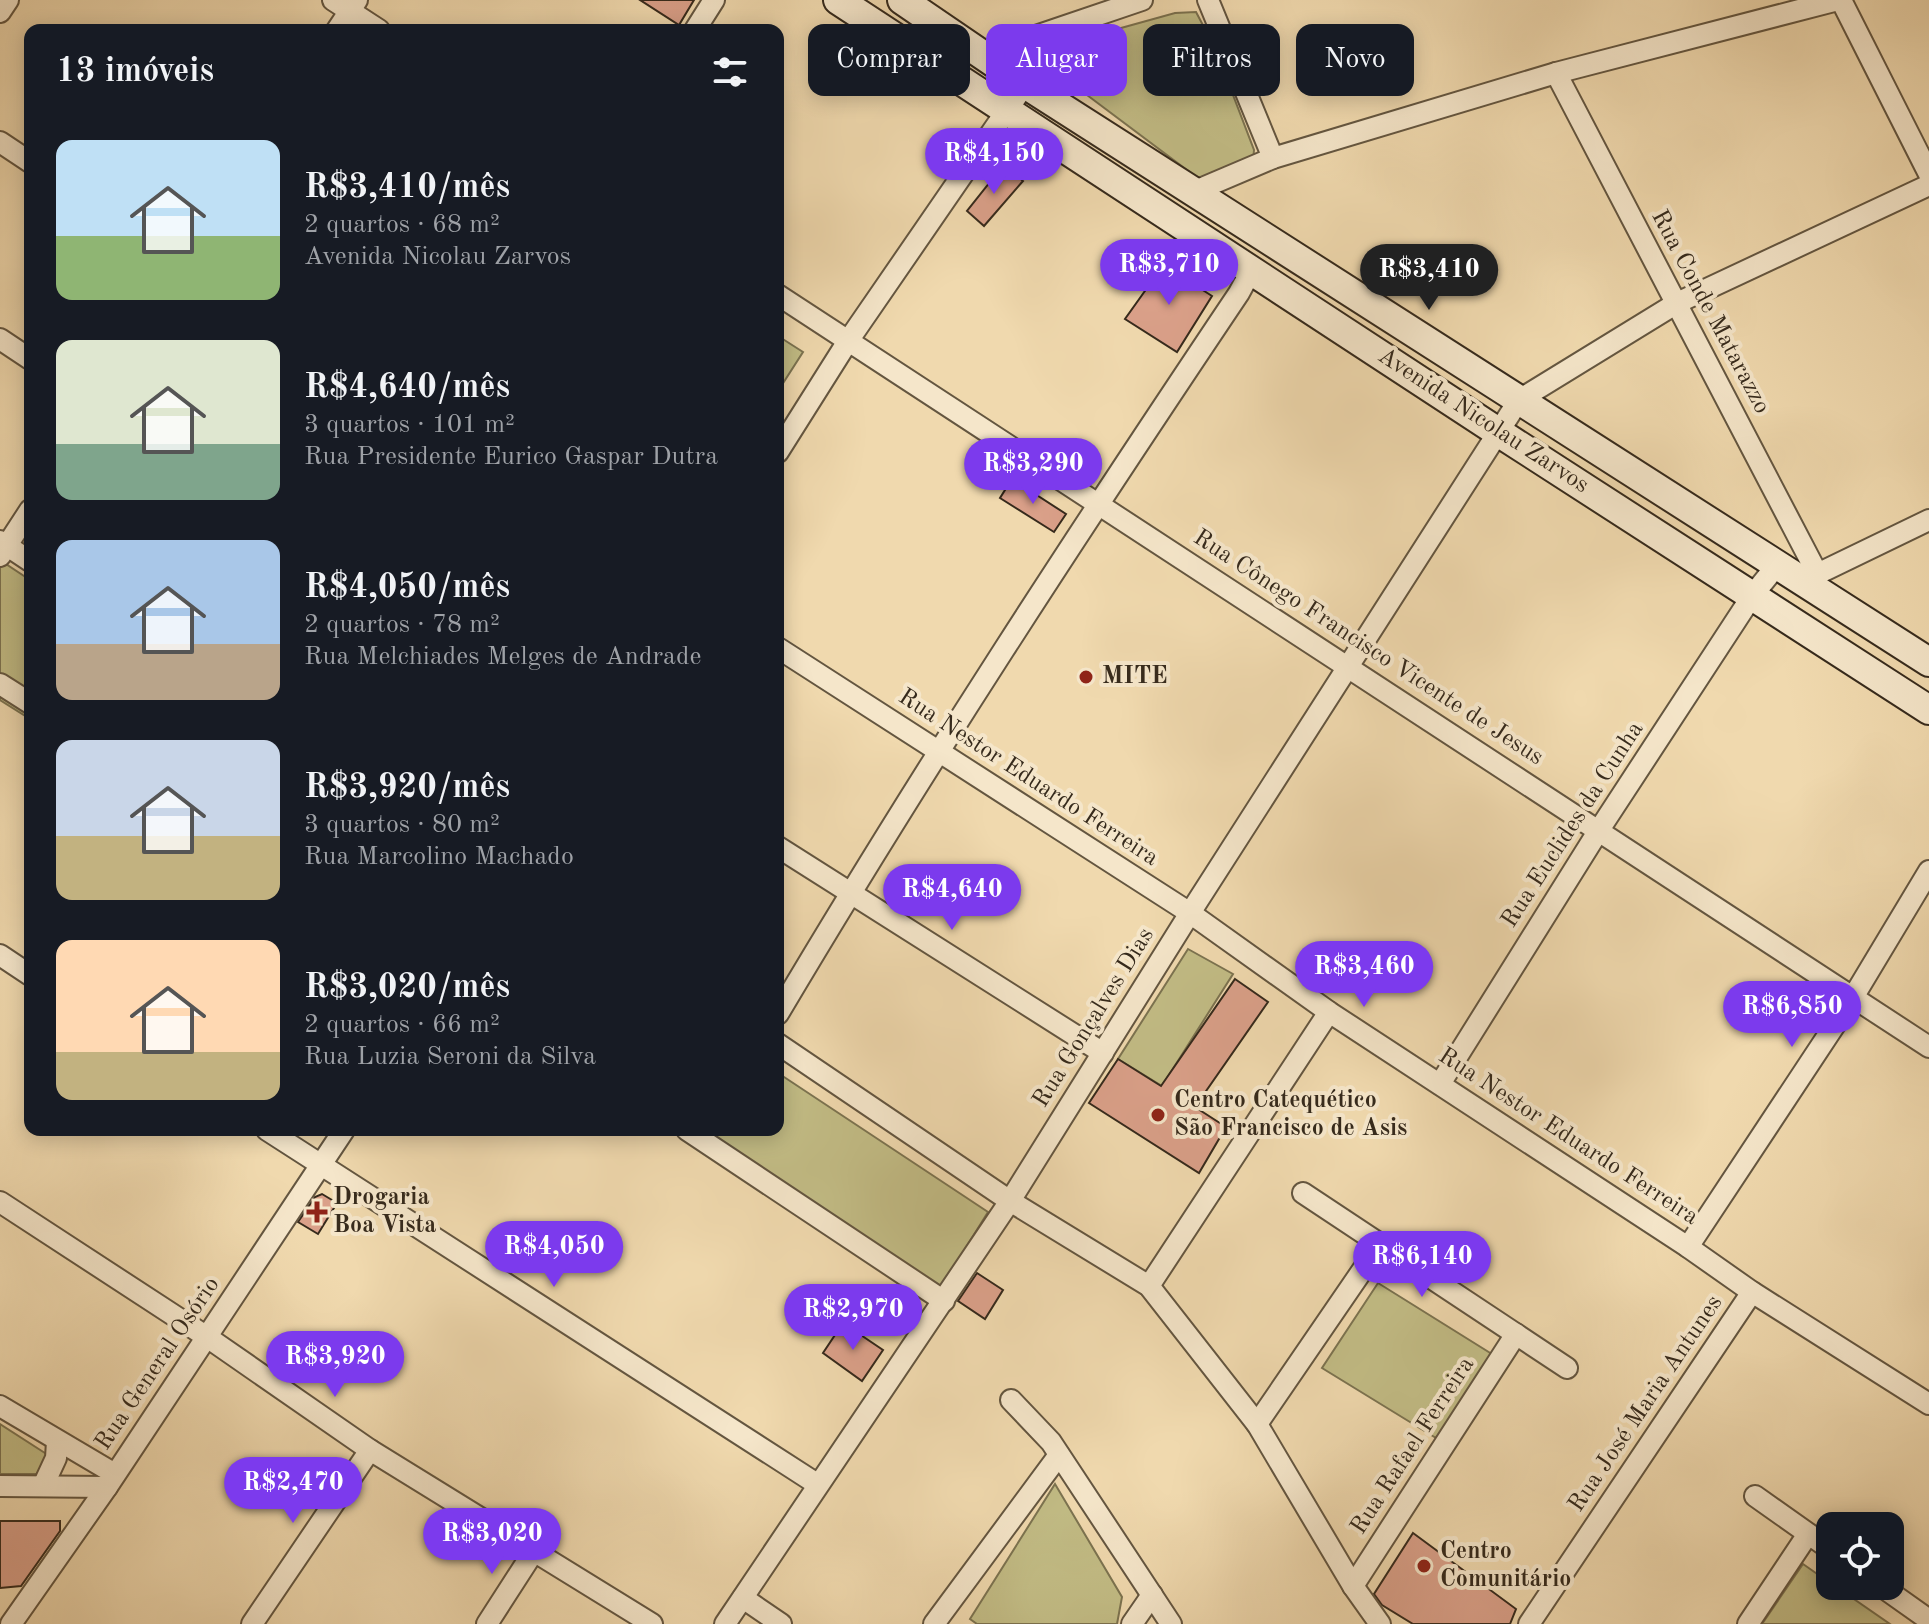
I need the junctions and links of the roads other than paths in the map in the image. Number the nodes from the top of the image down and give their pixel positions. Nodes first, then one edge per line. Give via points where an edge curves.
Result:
1 (8, 0) edge
2 (714, 0) edge
3 (838, 0) edge
4 (902, 0) edge
5 (1142, 0) edge
6 (1208, 0) edge
7 (1840, 0) edge
8 (347, 4) edge
9 (1792, 6) edge
10 (0, 12) edge
11 (339, 24) edge
12 (372, 24) edge
13 (699, 24) edge
14 (980, 55) junction
15 (986, 59) edge
16 (1556, 73) junction
17 (1017, 96) edge
18 (1044, 96) edge
19 (1007, 112) junction
20 (0, 142) edge
21 (24, 158) edge
22 (1273, 158) junction
23 (1929, 174) edge
24 (1929, 185) edge
25 (1193, 192) junction
26 (1268, 240) junction
27 (1252, 269) junction
28 (784, 299) edge
29 (1677, 303) junction
30 (0, 339) edge
31 (848, 341) junction
32 (24, 355) edge
33 (1519, 400) junction
34 (1498, 432) junction
35 (784, 442) edge
36 (1098, 503) junction
37 (24, 518) edge
38 (1929, 520) edge
39 (2, 547) edge
40 (24, 558) edge
41 (1777, 565) junction
42 (1810, 578) junction
43 (1752, 596) junction
44 (784, 652) edge
45 (1929, 662) edge
46 (1348, 666) junction
47 (0, 684) edge
48 (24, 699) edge
49 (1929, 710) edge
50 (938, 752) junction
51 (1599, 830) junction
52 (784, 851) edge
53 (1929, 871) edge
54 (850, 893) junction
55 (1190, 913) junction
56 (0, 955) edge
57 (24, 971) edge
58 (1852, 999) junction
59 (784, 1004) edge
60 (1329, 1012) junction
61 (1929, 1047) edge
62 (784, 1048) edge
63 (1103, 1053) junction
64 (1440, 1084) junction
65 (276, 1136) edge
66 (340, 1136) edge
67 (696, 1136) edge
68 (322, 1166) junction
69 (1303, 1193) dead end
70 (1010, 1201) junction
71 (0, 1202) edge
72 (1379, 1246) junction
73 (1688, 1247) junction
74 (1149, 1286) junction
75 (1752, 1292) junction
76 (944, 1301) junction
77 (1516, 1334) junction
78 (207, 1337) junction
79 (1567, 1368) dead end
80 (1011, 1400) dead end
81 (1929, 1404) edge
82 (0, 1406) edge
83 (1257, 1424) junction
84 (57, 1441) junction
85 (370, 1450) junction
86 (1059, 1455) junction
87 (111, 1480) junction
88 (817, 1484) junction
89 (0, 1486) edge
90 (43, 1486) junction
91 (1755, 1496) dead end
92 (1808, 1534) junction
93 (1816, 1539) edge
94 (534, 1551) junction
95 (1353, 1586) junction
96 (1152, 1595) junction
97 (743, 1598) junction
98 (1901, 1600) edge
99 (1929, 1620) edge
100 (11, 1624) edge
101 (252, 1624) edge
102 (487, 1624) edge
103 (652, 1624) edge
104 (725, 1624) edge
105 (781, 1624) edge
106 (934, 1624) edge
107 (1132, 1624) edge
108 (1171, 1624) edge
109 (1380, 1624) edge
110 (1529, 1624) edge
111 (1748, 1624) edge

1 - 10 street
2 - 13 street
3 - 19 main road, Avenida Nicolau Zarvos
4 - 14 main road, Avenida Nicolau Zarvos
5 - 14 street
6 - 22 street
7 - 9 street
7 - 23 street
8 - 11 street
8 - 12 street
9 - 16 street
14 - 15 main road, Avenida Nicolau Zarvos
16 - 22 street
16 - 29 street, Rua Conde Matarazzo
17 - 19 street
18 - 25 main road, Avenida Nicolau Zarvos
19 - 27 main road, Avenida Nicolau Zarvos
19 - 31 street
20 - 21 street
22 - 25 street
24 - 29 street
25 - 26 main road, Avenida Nicolau Zarvos
26 - 27 main road
26 - 33 main road, Avenida Nicolau Zarvos
27 - 34 main road, Avenida Nicolau Zarvos
27 - 36 street
28 - 31 street, Rua Cônego Francisco Vicente de Jesus
29 - 33 street
29 - 42 street, Rua Conde Matarazzo
30 - 32 street
31 - 35 street
31 - 36 street, Rua Cônego Francisco Vicente de Jesus
33 - 34 street, Rua Gonçalves Dias
33 - 41 main road, Avenida Nicolau Zarvos
34 - 43 main road, Avenida Nicolau Zarvos
34 - 46 street, Rua Gonçalves Dias
36 - 46 street, Rua Cônego Francisco Vicente de Jesus
36 - 50 street
37 - 39 street
38 - 42 street
39 - 40 street
41 - 42 main road, Avenida Nicolau Zarvos
41 - 43 street, Rua Euclides da Cunha
42 - 45 main road, Avenida Nicolau Zarvos
43 - 49 main road, Avenida Nicolau Zarvos
43 - 51 street, Rua Euclides da Cunha
44 - 50 street, Rua Nestor Eduardo Ferreira
46 - 51 street, Rua Cônego Francisco Vicente de Jesus
46 - 55 street, Rua Gonçalves Dias
47 - 48 street
50 - 54 street
50 - 55 street, Rua Nestor Eduardo Ferreira
51 - 58 street, Rua Cônego Francisco Vicente de Jesus
51 - 64 street, Rua Euclides da Cunha
52 - 54 street
53 - 58 street
54 - 59 street
54 - 63 street
55 - 60 street, Rua Nestor Eduardo Ferreira
55 - 63 street, Rua Gonçalves Dias
56 - 57 street
58 - 61 street, Rua Cônego Francisco Vicente de Jesus
58 - 73 street
60 - 64 street, Rua Nestor Eduardo Ferreira
60 - 74 street
62 - 70 street
63 - 70 street, Rua Gonçalves Dias
64 - 73 street, Rua Nestor Eduardo Ferreira
65 - 68 street
66 - 68 street, Rua General Osório
67 - 76 street
68 - 78 street, Rua General Osório
68 - 88 street
69 - 72 street
70 - 74 street
70 - 76 street, Rua Gonçalves Dias
71 - 78 street
72 - 77 street
72 - 83 street
73 - 75 street, Rua Nestor Eduardo Ferreira
74 - 83 street
75 - 81 street, Rua Nestor Eduardo Ferreira
75 - 110 street, Rua José Maria Antunes
76 - 88 street, Rua Gonçalves Dias
77 - 79 street
77 - 95 street, Rua Rafael Ferreira
78 - 85 street
78 - 87 street, Rua General Osório
80 - 86 street
82 - 84 street
83 - 95 street
84 - 87 street
84 - 90 street via 56,1458
85 - 94 street
85 - 101 street
86 - 96 street
86 - 106 street
87 - 90 street
87 - 100 street, Rua General Osório
88 - 97 street, Rua Gonçalves Dias
89 - 90 street
91 - 92 street
92 - 93 street
92 - 111 street
94 - 102 street
94 - 103 street
95 - 109 street
96 - 107 street
96 - 108 street
97 - 104 street, Rua Gonçalves Dias
97 - 105 street
98 - 99 street

